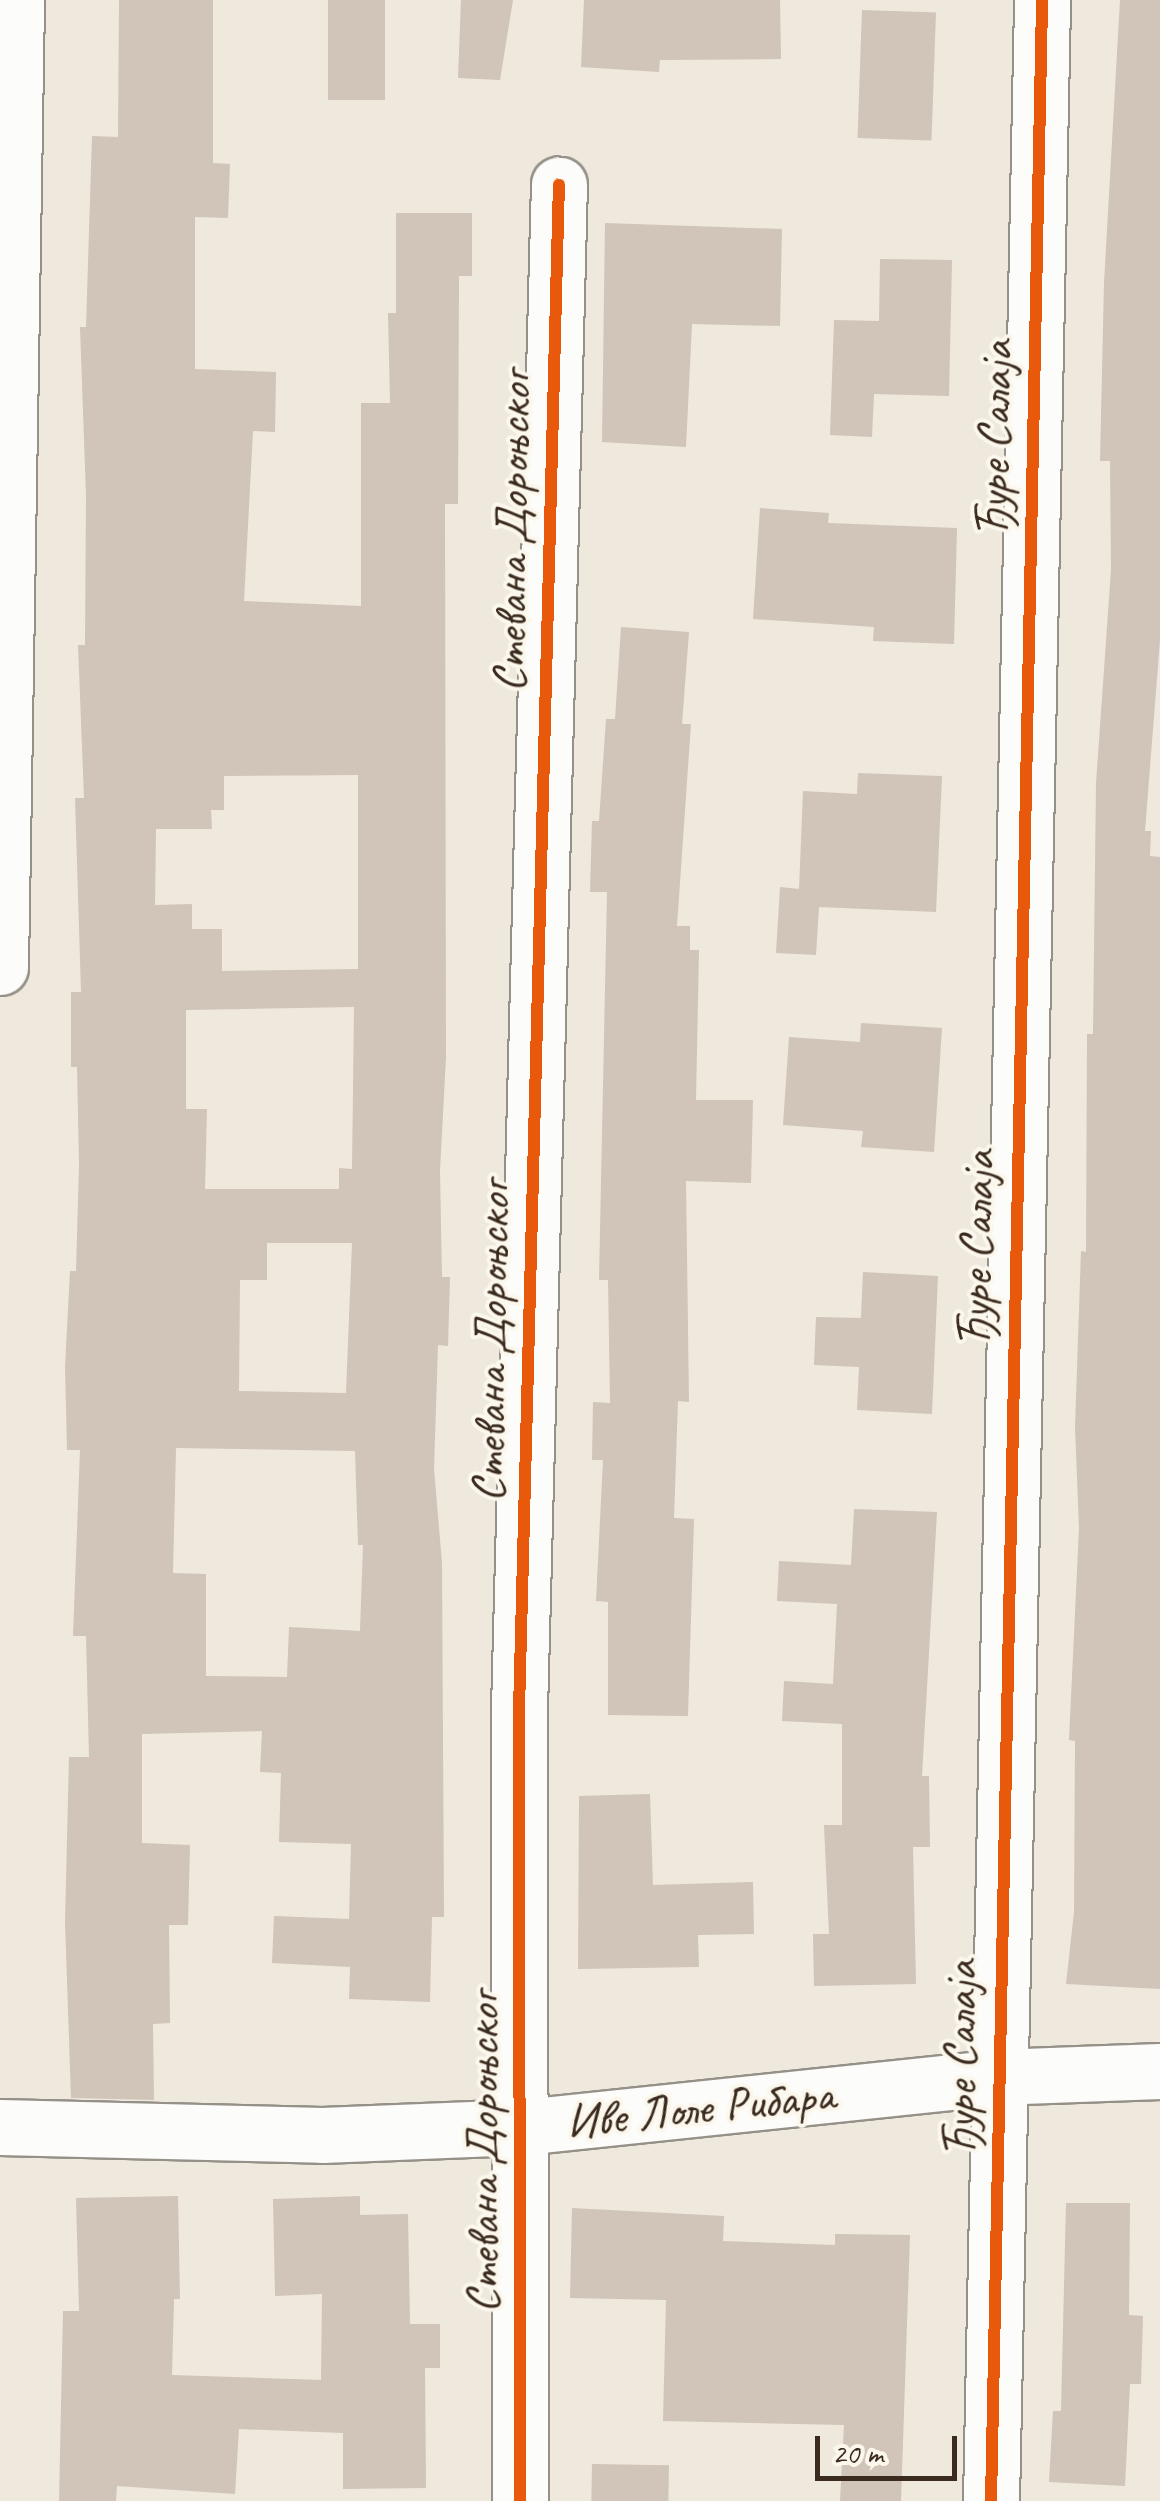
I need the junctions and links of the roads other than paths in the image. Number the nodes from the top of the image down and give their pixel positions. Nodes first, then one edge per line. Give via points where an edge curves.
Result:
1 (16, 0) edge
2 (1042, 0) edge
3 (559, 185) dead end
4 (0, 968) edge
5 (1160, 2071) edge
6 (996, 2076) junction
7 (523, 2126) junction
8 (0, 2127) edge
9 (520, 2501) edge
10 (992, 2501) edge

1 - 4 street
2 - 6 street, Ђуре Салаја
3 - 7 street, Стевана Дороњског via 519,1710
5 - 6 street, Иве Лоле Рибара
6 - 7 street, Иве Лоле Рибара
6 - 10 street, Ђуре Салаја
7 - 8 street, Иве Лоле Рибара via 322,2135
7 - 9 street, Стевана Дороњског

